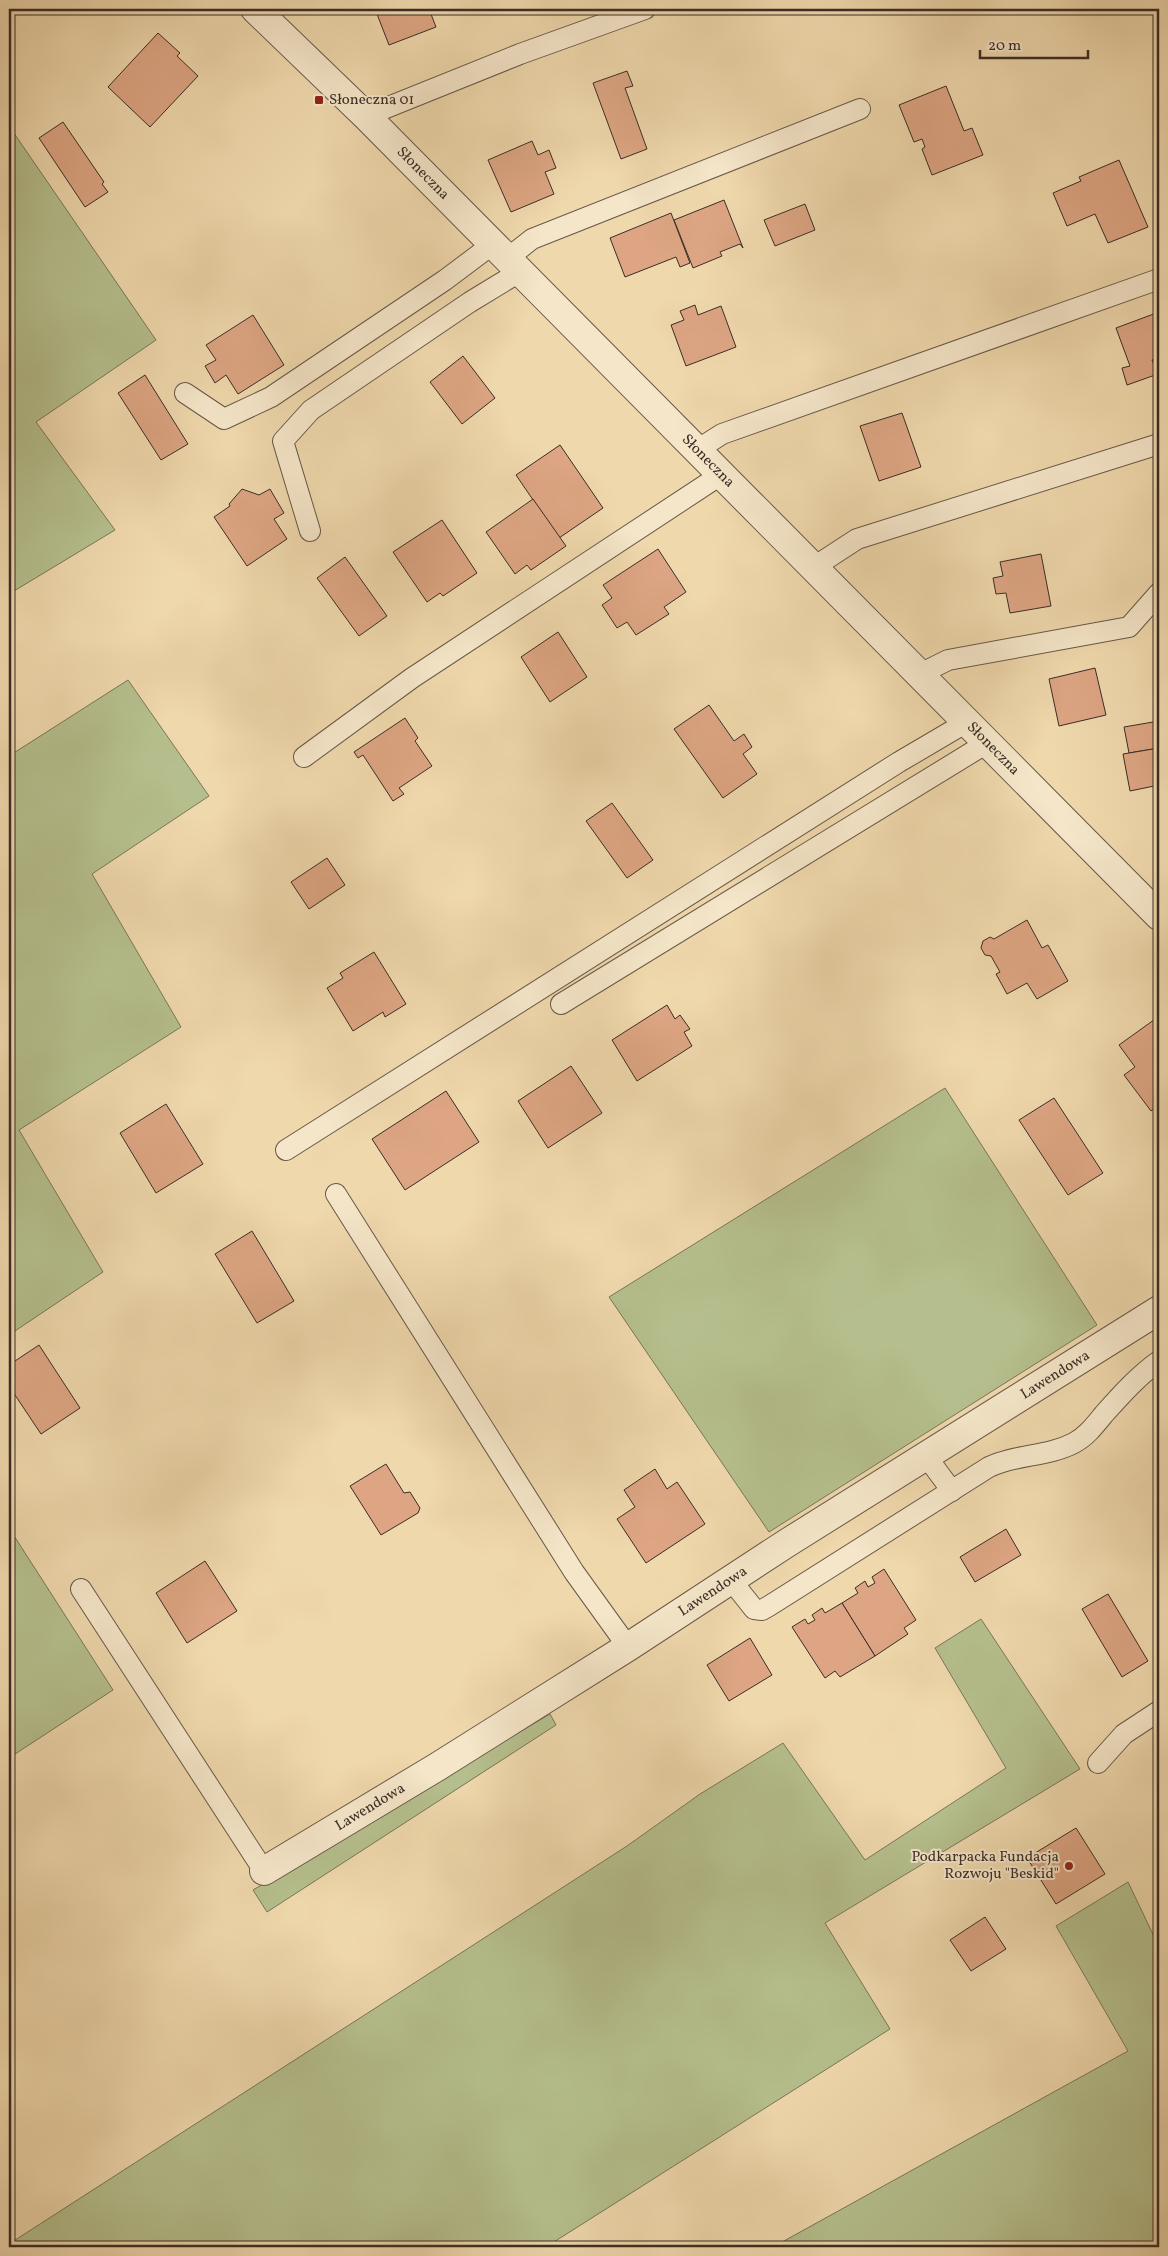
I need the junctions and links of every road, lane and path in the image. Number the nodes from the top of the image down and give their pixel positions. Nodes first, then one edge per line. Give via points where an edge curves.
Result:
1 (255, 9) edge
2 (645, 9) edge
3 (860, 109) dead end
4 (366, 116) junction
5 (507, 258) junction
6 (1159, 279) edge
7 (185, 393) dead end
8 (1159, 444) edge
9 (697, 450) junction
10 (722, 474) junction
11 (310, 531) dead end
12 (814, 567) junction
13 (1159, 593) edge
14 (920, 674) junction
15 (967, 722) junction
16 (988, 743) junction
17 (304, 757) dead end
18 (1159, 916) edge
19 (562, 1004) dead end
20 (286, 1150) dead end
21 (336, 1194) dead end
22 (1159, 1310) edge
23 (1159, 1360) edge
24 (926, 1456) junction
25 (952, 1491) junction
26 (731, 1580) junction
27 (81, 1588) dead end
28 (628, 1647) junction
29 (1159, 1711) edge
30 (1098, 1763) dead end
31 (264, 1870) joint

1 - 4 street, Słoneczna
2 - 4 lane via 520,54
3 - 5 lane via 532,239
4 - 5 street, Słoneczna
5 - 7 lane via 445,280 271,397 224,419
5 - 9 street, Słoneczna
5 - 11 lane via 470,302 311,410 283,441
6 - 9 lane via 722,434
8 - 12 lane via 857,538
9 - 10 street, Słoneczna
10 - 12 street, Słoneczna
10 - 17 lane via 412,678
12 - 14 street, Słoneczna
13 - 14 lane via 1129,627 948,660
14 - 15 street, Słoneczna
15 - 16 street, Słoneczna
15 - 20 lane
16 - 18 street, Słoneczna
16 - 19 lane
21 - 28 lane via 574,1572
22 - 24 street, Lawendowa
23 - 25 lane via 1088,1433 1074,1443 1002,1461
24 - 25 lane
24 - 26 street, Lawendowa
25 - 26 lane via 762,1610 749,1605
26 - 28 street, Lawendowa
27 - 31 lane
28 - 31 street, Lawendowa via 437,1767
29 - 30 lane via 1124,1734

